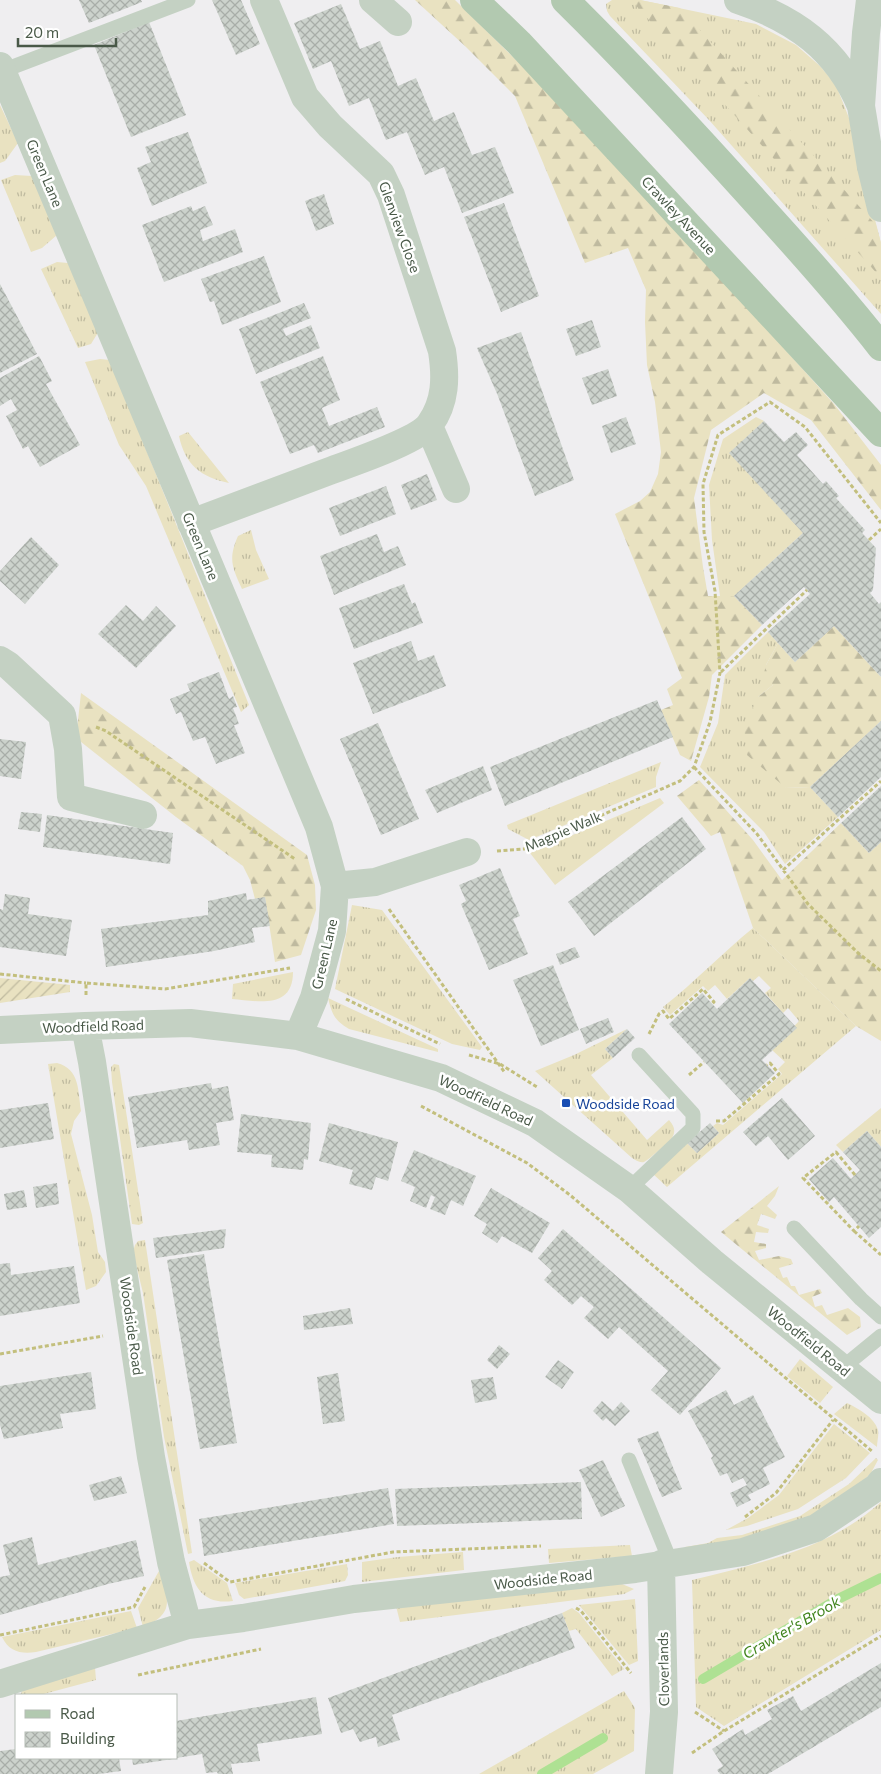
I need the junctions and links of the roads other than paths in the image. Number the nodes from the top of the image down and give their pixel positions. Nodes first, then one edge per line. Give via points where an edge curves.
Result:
1 (188, 0) edge
2 (264, 0) edge
3 (373, 0) edge
4 (474, 0) edge
5 (565, 0) edge
6 (738, 0) edge
7 (870, 0) edge
8 (398, 22) dead end
9 (1, 68) edge
10 (860, 106) junction
11 (881, 208) edge
12 (881, 347) edge
13 (429, 426) junction
14 (881, 433) edge
15 (456, 489) dead end
16 (191, 523) junction
17 (0, 660) edge
18 (143, 815) dead end
19 (467, 852) road end
20 (335, 886) junction
21 (85, 1026) junction
22 (0, 1030) edge
23 (298, 1036) junction
24 (639, 1055) road end
25 (629, 1189) junction
26 (794, 1228) dead end
27 (881, 1317) edge
28 (881, 1336) edge
29 (842, 1368) junction
30 (881, 1400) edge
31 (629, 1460) dead end
32 (881, 1482) edge
33 (666, 1563) junction
34 (188, 1625) junction
35 (0, 1684) edge
36 (659, 1774) edge

1 - 9 lane
2 - 13 street, Glenview Close via 304,97 381,174 392,195 446,372 445,390
3 - 8 street
4 - 14 main road, Crawley Avenue via 519,43
5 - 12 main road via 708,148
6 - 10 street via 770,11 825,50 845,75
7 - 10 street
9 - 16 street, Green Lane
10 - 11 street
13 - 15 street
13 - 16 street via 379,452
16 - 20 street, Green Lane via 319,827
17 - 18 street via 62,715 71,797
19 - 20 street via 375,882
20 - 23 street, Green Lane via 332,931 314,998
21 - 22 street, Woodfield Road
21 - 23 street, Woodfield Road via 190,1023
21 - 34 street, Woodside Road via 151,1458 171,1562
23 - 25 street, Woodfield Road via 441,1078 535,1123
24 - 25 lane via 694,1114 693,1128
25 - 29 street, Woodfield Road
26 - 27 lane
28 - 29 lane
29 - 30 street, Woodfield Road
31 - 33 lane
32 - 33 street, Woodside Road via 816,1528 743,1552
33 - 34 street, Woodside Road via 354,1599
33 - 36 street, Cloverlands via 664,1712
34 - 35 street, Woodside Road

